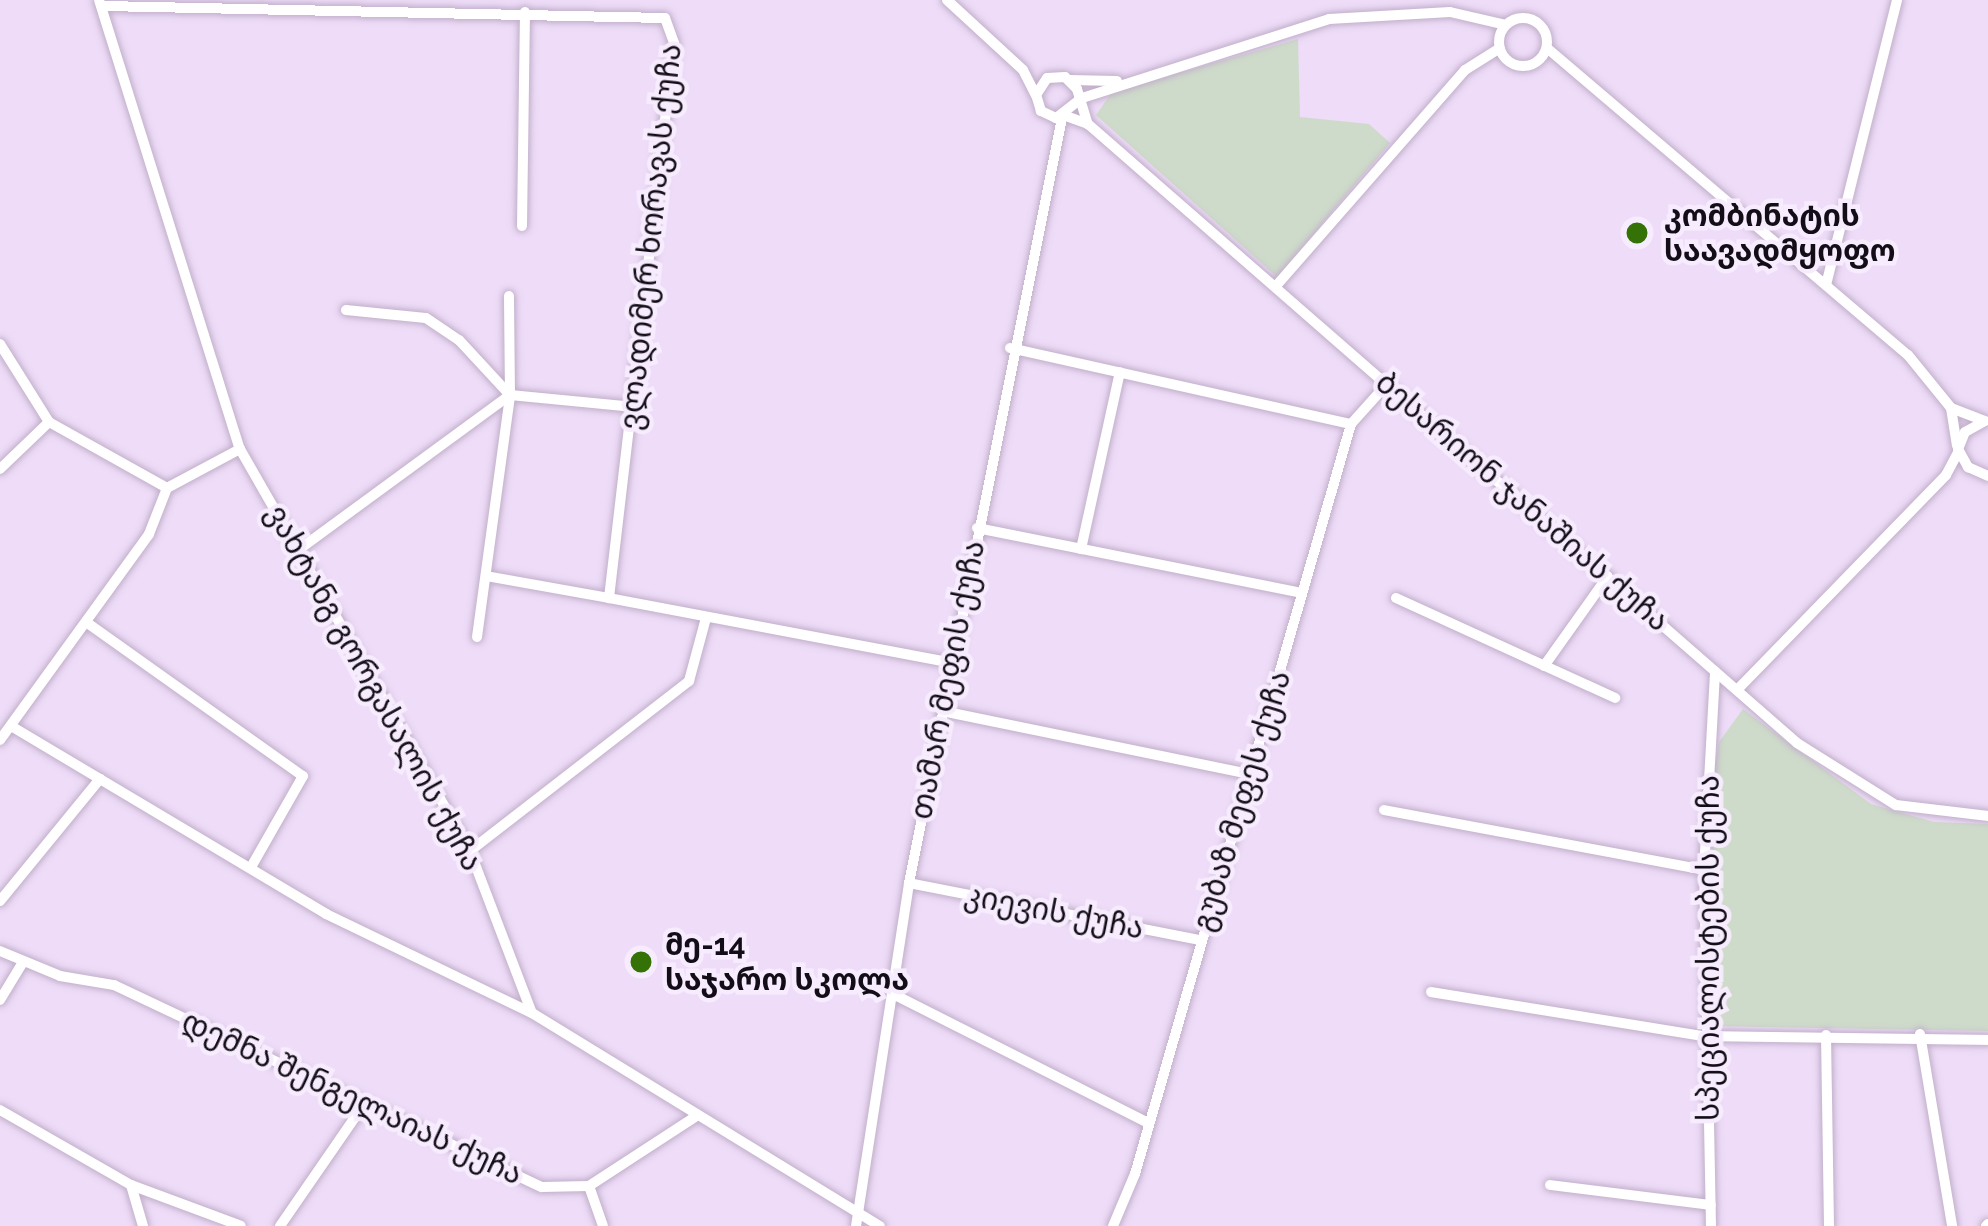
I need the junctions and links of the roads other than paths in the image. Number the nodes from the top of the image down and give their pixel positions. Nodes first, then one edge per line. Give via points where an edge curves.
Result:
1 (946, 0) edge
2 (1897, 0) edge
3 (102, 3) edge
4 (525, 12) junction
5 (1507, 25) junction
6 (1500, 48) junction
7 (1547, 48) junction
8 (1023, 70) junction
9 (1053, 76) junction
10 (1070, 80) junction
11 (1120, 81) junction
12 (1036, 95) junction
13 (1078, 100) junction
14 (1041, 111) junction
15 (1064, 117) junction
16 (1088, 124) junction
17 (1055, 136) junction
18 (522, 226) dead end
19 (1826, 285) junction
20 (1276, 286) junction
21 (509, 296) dead end
22 (346, 310) dead end
23 (0, 344) edge
24 (1010, 348) junction
25 (1120, 372) junction
26 (1385, 385) junction
27 (510, 395) junction
28 (634, 407) junction
29 (1951, 408) junction
30 (1987, 421) edge
31 (49, 422) junction
32 (1351, 424) junction
33 (240, 449) junction
34 (1958, 450) junction
35 (0, 469) edge
36 (1982, 474) edge
37 (1946, 475) junction
38 (167, 488) junction
39 (977, 528) junction
40 (301, 548) junction
41 (1081, 549) junction
42 (485, 576) junction
43 (1608, 576) junction
44 (1302, 593) junction
45 (609, 598) junction
46 (1396, 598) dead end
47 (706, 618) junction
48 (86, 622) junction
49 (478, 637) dead end
50 (952, 663) junction
51 (1544, 666) junction
52 (1714, 670) junction
53 (1737, 690) junction
54 (1616, 698) dead end
55 (942, 711) junction
56 (11, 726) junction
57 (0, 740) edge
58 (1253, 775) junction
59 (100, 778) junction
60 (1384, 810) dead end
61 (1988, 816) edge
62 (470, 851) junction
63 (251, 867) junction
64 (1704, 869) junction
65 (909, 883) junction
66 (0, 901) edge
67 (1200, 940) junction
68 (0, 951) edge
69 (23, 962) junction
70 (1431, 992) dead end
71 (895, 995) junction
72 (0, 1000) edge
73 (532, 1013) junction
74 (1920, 1034) junction
75 (1826, 1035) junction
76 (1704, 1036) junction
77 (1988, 1040) edge
78 (362, 1107) junction
79 (0, 1110) edge
80 (695, 1117) junction
81 (1146, 1122) junction
82 (131, 1185) junction
83 (1550, 1185) dead end
84 (590, 1186) junction
85 (1711, 1205) junction
86 (857, 1220) edge
87 (143, 1226) edge
88 (241, 1226) edge
89 (280, 1226) edge
90 (603, 1226) edge
91 (880, 1226) edge
92 (1113, 1226) edge
93 (1711, 1226) edge
94 (1829, 1226) edge
95 (1952, 1226) edge

1 - 8 street
2 - 19 street
3 - 4 street, ვლადიმერ ხორავას ქუჩა
3 - 33 street, ვახტანგ გორგასალის ქუჩა
4 - 18 street
4 - 28 street, ვლადიმერ ხორავას ქუჩა via 660,15 673,28
5 - 6 street
5 - 7 street via 1533,20
5 - 11 street via 1450,12 1329,19
6 - 7 street via 1524,67
6 - 20 street via 1473,61
7 - 19 street
8 - 9 street
8 - 12 street
9 - 10 street
9 - 12 street
10 - 11 street
10 - 13 street
11 - 13 street
12 - 14 street
13 - 15 street
13 - 16 street
14 - 15 street
14 - 17 street
15 - 16 street
15 - 17 street, თამარ მეფის ქუჩა
16 - 20 street, ბესარიონ ჯანაშიას ქუჩა
17 - 24 street, თამარ მეფის ქუჩა
19 - 29 street via 1908,356
20 - 26 street, ბესარიონ ჯანაშიას ქუჩა
21 - 27 street
22 - 27 street via 426,318 459,340
23 - 31 street
24 - 25 street
24 - 39 street, თამარ მეფის ქუჩა
25 - 32 street
25 - 41 street
26 - 32 street, გუბაზ მეფეს ქუჩა
26 - 43 street, ბესარიონ ჯანაშიას ქუჩა
27 - 28 street
27 - 40 street
27 - 42 street
28 - 45 street, ვლადიმერ ხორავას ქუჩა
29 - 30 street
29 - 34 street
30 - 34 street via 1965,432
31 - 35 street
31 - 38 street
32 - 44 street, გუბაზ მეფეს ქუჩა
33 - 38 street
33 - 40 street, ვახტანგ გორგასალის ქუჩა
34 - 36 street
34 - 37 street
36 - 37 street
37 - 53 street
38 - 48 street via 148,534
39 - 41 street
39 - 50 street, თამარ მეფის ქუჩა
40 - 62 street, ვახტანგ გორგასალის ქუჩა
41 - 44 street
42 - 45 street
42 - 49 street
43 - 51 street
43 - 52 street, ბესარიონ ჯანაშიას ქუჩა
44 - 58 street, გუბაზ მეფეს ქუჩა
45 - 47 street
46 - 51 street
47 - 50 street
47 - 62 street via 689,681
48 - 56 street
48 - 63 street via 303,776
50 - 55 street, თამარ მეფის ქუჩა
51 - 54 street
52 - 53 street, ბესარიონ ჯანაშიას ქუჩა
52 - 64 street, სპეციალისტების ქუჩა
53 - 61 street, ბესარიონ ჯანაშიას ქუჩა via 1851,784 1896,805
55 - 58 street
55 - 65 street, თამარ მეფის ქუჩა
56 - 57 street
56 - 59 street
58 - 67 street, გუბაზ მეფეს ქუჩა
59 - 63 street
59 - 66 street
60 - 64 street
62 - 73 street, ვახტანგ გორგასალის ქუჩა
63 - 73 street via 326,914
64 - 76 street, სპეციალისტების ქუჩა
65 - 67 street, კიევის ქუჩა
65 - 71 street, თამარ მეფის ქუჩა
67 - 81 street, გუბაზ მეფეს ქუჩა
68 - 69 street, დემნა შენგელაიას ქუჩა
69 - 72 street
69 - 78 street, დემნა შენგელაიას ქუჩა via 114,985
70 - 76 street
71 - 81 street
71 - 86 street, თამარ მეფის ქუჩა
73 - 80 street
74 - 75 street
74 - 77 street
74 - 95 street
75 - 76 street
75 - 94 street
76 - 85 street, სპეციალისტების ქუჩა
78 - 84 street, დემნა შენგელაიას ქუჩა via 542,1187
78 - 89 street
79 - 82 street
80 - 84 street
80 - 86 street
81 - 92 street, გუბაზ მეფეს ქუჩა
82 - 87 street
82 - 88 street
83 - 85 street
84 - 90 street
85 - 93 street, სპეციალისტების ქუჩა
86 - 91 street

